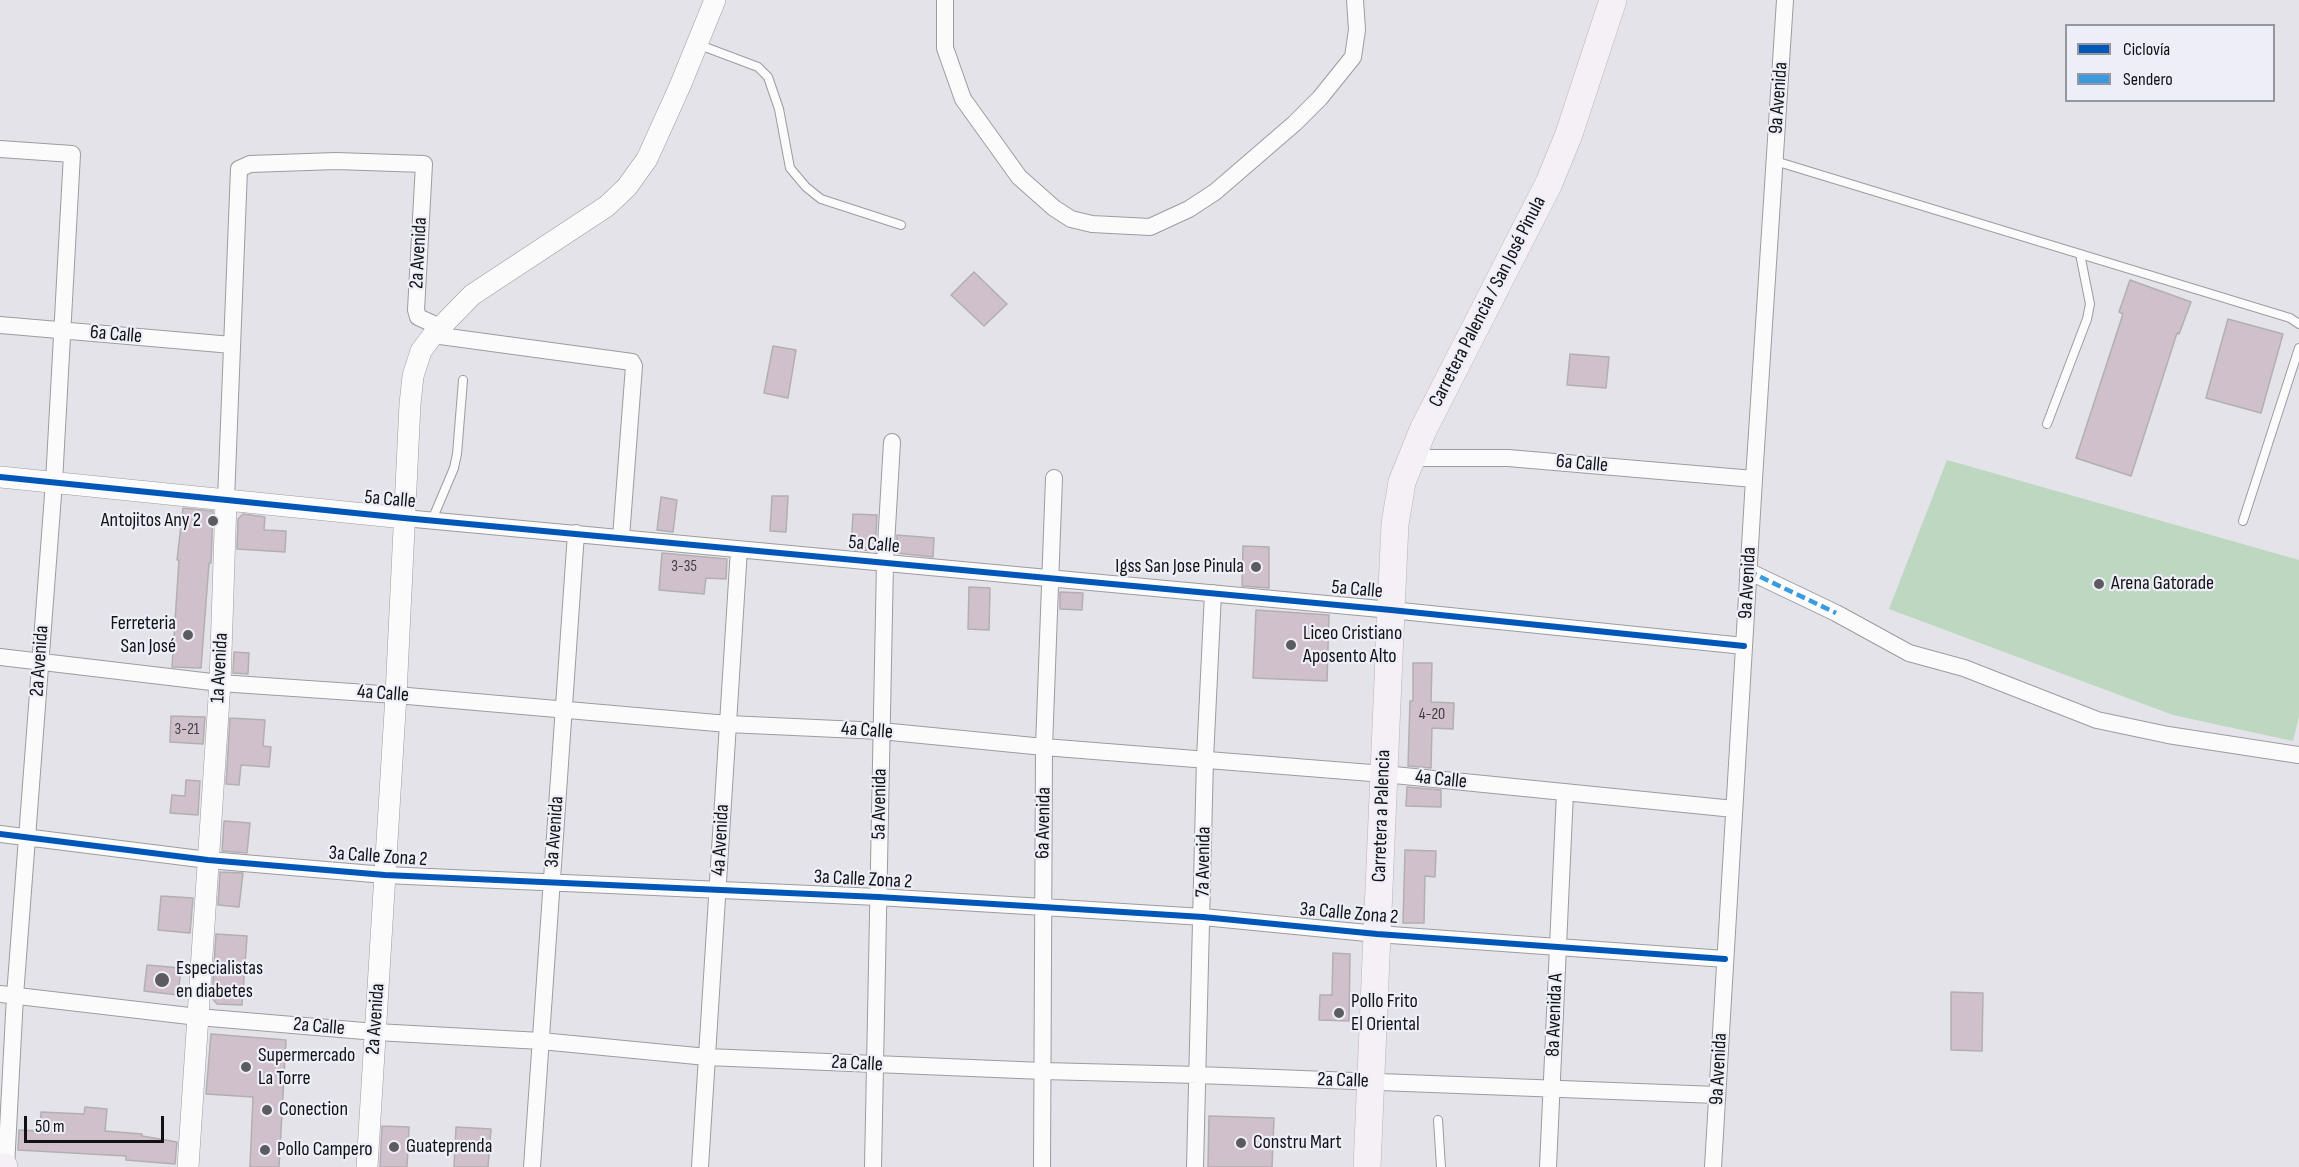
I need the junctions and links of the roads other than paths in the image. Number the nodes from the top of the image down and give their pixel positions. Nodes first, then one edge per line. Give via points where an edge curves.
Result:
1 (715, 0) edge
2 (945, 0) edge
3 (1356, 0) edge
4 (1613, 0) edge
5 (1785, 0) edge
6 (697, 44) junction
7 (0, 149) edge
8 (1775, 161) junction
9 (239, 169) joint
10 (901, 225) dead end
11 (2080, 254) junction
12 (2299, 324) edge
13 (0, 325) edge
14 (63, 331) junction
15 (437, 331) junction
16 (232, 345) junction
17 (2299, 348) edge
18 (464, 380) dead end
19 (2047, 424) dead end
20 (892, 442) dead end
21 (1410, 458) junction
22 (0, 477) edge
23 (1054, 478) dead end
24 (1754, 479) junction
25 (54, 482) junction
26 (226, 500) junction
27 (404, 518) junction
28 (432, 520) junction
29 (2243, 520) dead end
30 (576, 533) junction
31 (621, 537) junction
32 (739, 549) junction
33 (885, 562) junction
34 (1748, 571) junction
35 (1049, 578) junction
36 (1213, 593) junction
37 (1391, 610) junction
38 (1744, 646) junction
39 (0, 657) edge
40 (40, 661) junction
41 (220, 683) junction
42 (396, 695) junction
43 (564, 710) junction
44 (728, 724) junction
45 (882, 731) junction
46 (1044, 747) junction
47 (2299, 755) edge
48 (1205, 759) junction
49 (1384, 774) junction
50 (1565, 792) junction
51 (1734, 809) junction
52 (0, 834) edge
53 (27, 837) junction
54 (208, 860) junction
55 (385, 875) junction
56 (552, 882) junction
57 (718, 891) junction
58 (878, 897) junction
59 (1043, 907) junction
60 (1203, 917) junction
61 (1377, 934) junction
62 (1558, 947) junction
63 (1725, 959) junction
64 (8, 995) edge
65 (198, 1017) junction
66 (376, 1032) junction
67 (541, 1041) junction
68 (707, 1057) junction
69 (875, 1065) junction
70 (1043, 1071) junction
71 (1198, 1075) junction
72 (1371, 1082) junction
73 (1552, 1089) junction
74 (1717, 1095) junction
75 (1438, 1120) dead end
76 (3, 1167) edge
77 (188, 1167) edge
78 (367, 1167) edge
79 (532, 1167) edge
80 (700, 1167) edge
81 (873, 1167) edge
82 (1042, 1167) edge
83 (1195, 1167) edge
84 (1367, 1167) edge
85 (1441, 1167) edge
86 (1548, 1167) edge
87 (1713, 1167) edge

1 - 6 street, 2a Avenida
2 - 3 street via 945,48 963,99 1019,177 1071,219 1150,227 1215,192 1320,98 1353,57
4 - 21 main road, Carretera Palencia / San José Pinula via 1549,183
5 - 8 street, 9a Avenida
6 - 10 lane via 758,67 768,77 779,109 790,168 806,188 821,199
6 - 15 street, 2a Avenida via 647,159 627,188 607,206 472,295
7 - 14 street, 2a Avenida via 72,154
8 - 11 lane
8 - 24 street, 9a Avenida
9 - 15 street, 2a Avenida via 250,164 336,161 424,164 416,310 418,317
9 - 16 street, 1a Avenida
11 - 12 lane
11 - 19 lane via 2091,304
13 - 14 street, 6a Calle
14 - 16 street, 6a Calle
14 - 25 street, 2a Avenida
15 - 27 street, 2a Avenida via 422,351 413,376
15 - 31 street via 632,362
16 - 26 street, 1a Avenida
17 - 29 lane
18 - 28 lane via 458,454
20 - 33 street, 5a Avenida
21 - 24 street, 6a Calle via 1508,458
21 - 37 main road, Carretera Palencia / San José Pinula via 1401,482 1395,524
22 - 25 street, 5a Calle
23 - 35 street, 6a Avenida
24 - 34 street, 9a Avenida
25 - 26 street, 5a Calle
25 - 40 street, 2a Avenida
26 - 27 street, 5a Calle
26 - 41 street, 1a Avenida
27 - 28 street, 5a Calle
27 - 42 street, 2a Avenida
28 - 30 street, 5a Calle
30 - 31 street, 5a Calle
30 - 43 street, 3a Avenida
31 - 32 street, 5a Calle
32 - 33 street, 5a Calle
32 - 44 street, 4a Avenida
33 - 35 street, 5a Calle
33 - 45 street, 5a Avenida
34 - 38 street, 9a Avenida
34 - 47 street via 1909,653 1964,668 2097,720
35 - 36 street, 5a Calle
35 - 46 street, 6a Avenida
36 - 37 street, 5a Calle
36 - 48 street, 7a Avenida
37 - 38 street, 5a Calle
37 - 49 main road, Carretera a Palencia
38 - 51 street, 9a Avenida
39 - 40 street, 4a Calle
40 - 41 street, 4a Calle
40 - 53 street, 2a Avenida
41 - 42 street, 4a Calle
41 - 54 street, 1a Avenida
42 - 43 street, 4a Calle
42 - 55 street, 2a Avenida
43 - 44 street, 4a Calle
43 - 56 street, 3a Avenida
44 - 45 street, 4a Calle
44 - 57 street, 4a Avenida
45 - 46 street, 4a Calle
45 - 58 street, 5a Avenida
46 - 48 street, 4a Calle
46 - 59 street, 6a Avenida
48 - 49 street, 4a Calle
48 - 60 street, 7a Avenida
49 - 50 street, 4a Calle
49 - 61 main road, Carretera a Palencia
50 - 51 street, 4a Calle
50 - 62 street, 8a Avenida A
51 - 63 street, 9a Avenida
52 - 53 street, 3a Calle Zona 2
53 - 54 street, 3a Calle Zona 2
53 - 64 street, 2a Avenida
54 - 55 street, 3a Calle Zona 2
54 - 65 street, 1a Avenida
55 - 56 street, 3a Calle Zona 2
55 - 66 street, 2a Avenida
56 - 57 street, 3a Calle Zona 2
56 - 67 street, 3a Avenida
57 - 58 street, 3a Calle Zona 2
57 - 68 street, 4a Avenida
58 - 59 street, 3a Calle Zona 2
58 - 69 street, 5a Avenida
59 - 60 street, 3a Calle Zona 2
59 - 70 street, 6a Avenida
60 - 61 street, 3a Calle Zona 2
60 - 71 street, 7a Avenida
61 - 62 street, 3a Calle Zona 2
61 - 72 main road, Carretera a Palencia
62 - 63 street, 3a Calle Zona 2
62 - 73 street, 8a Avenida A
63 - 74 street, 9a Avenida
64 - 65 street, 2a Calle
64 - 76 street, 2a Avenida
65 - 66 street, 2a Calle
65 - 77 street, 1a Avenida
66 - 67 street, 2a Calle
66 - 78 street, 2a Avenida
67 - 68 street, 2a Calle
67 - 79 street, 3a Avenida
68 - 69 street, 2a Calle
68 - 80 street, 4a Avenida
69 - 70 street, 2a Calle
69 - 81 street, 5a Avenida
70 - 71 street, 2a Calle
70 - 82 street, 6a Avenida
71 - 72 street, 2a Calle
71 - 83 street, 7a Avenida
72 - 73 street, 2a Calle
72 - 84 main road, Carretera a Palencia
73 - 74 street, 2a Calle
73 - 86 street, 8a Avenida A
74 - 87 street, 9a Avenida
75 - 85 lane

